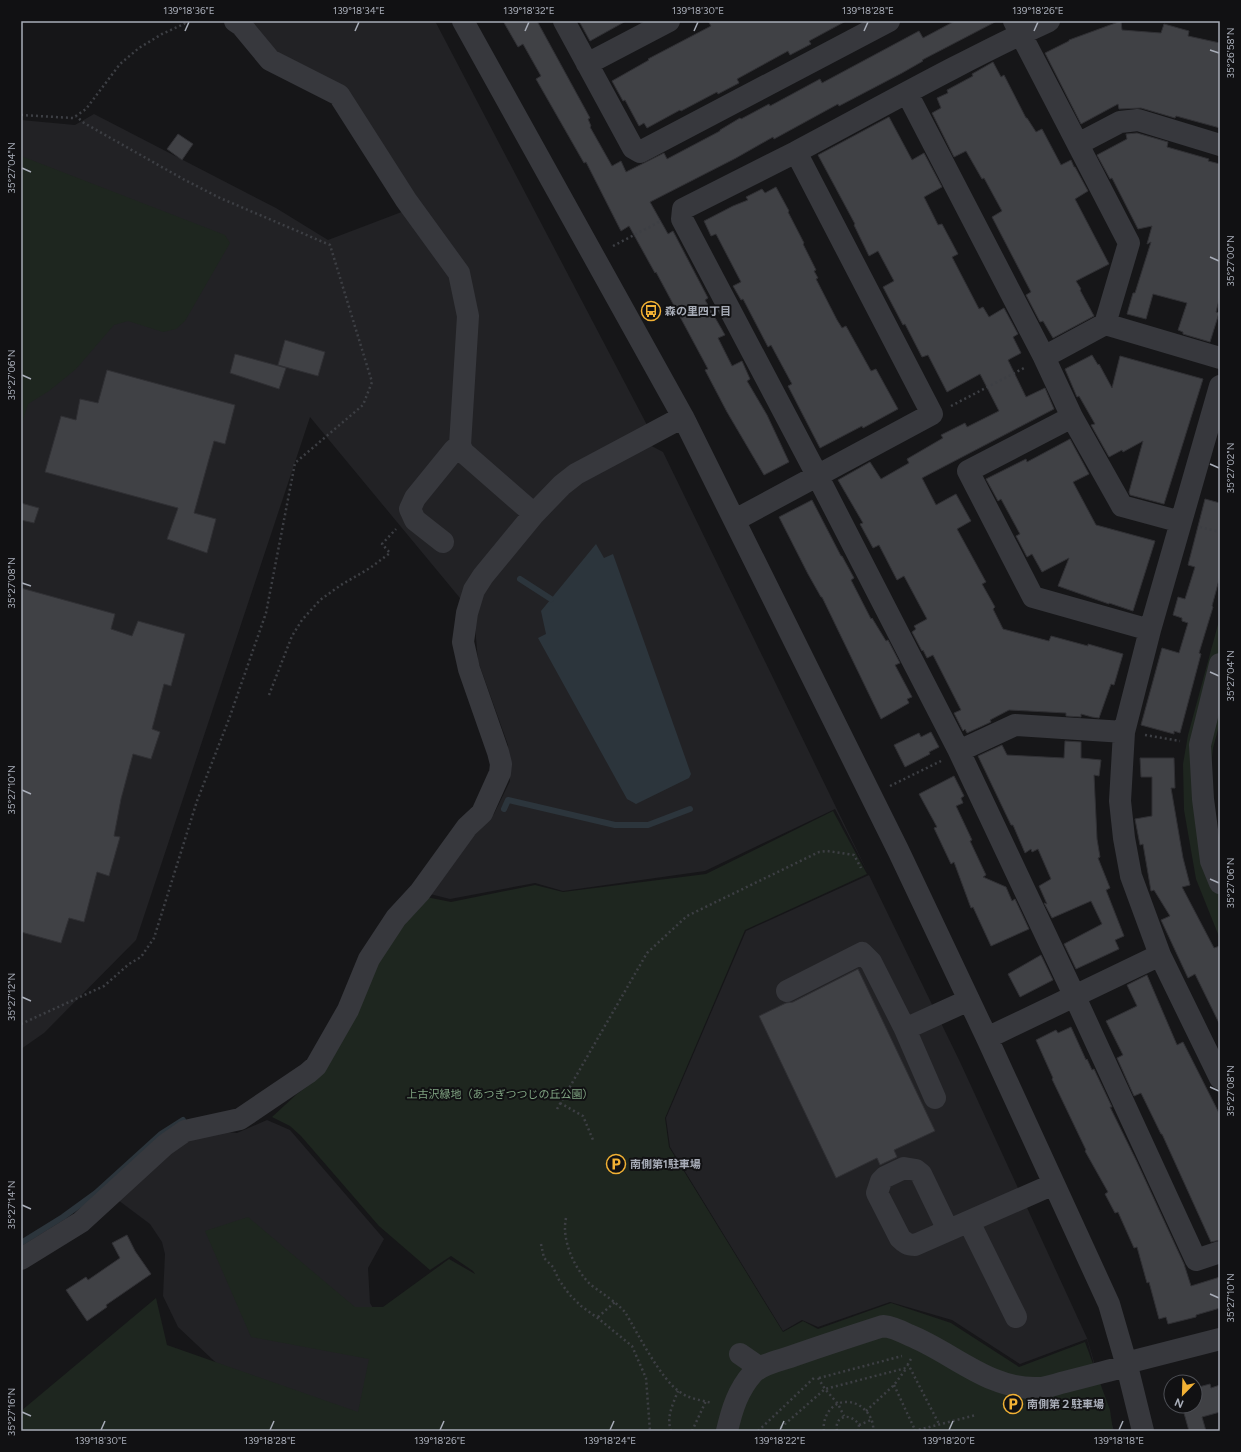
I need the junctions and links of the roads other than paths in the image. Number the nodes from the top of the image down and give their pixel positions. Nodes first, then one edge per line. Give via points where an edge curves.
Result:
1 (235, 21) edge
2 (463, 21) edge
3 (564, 21) edge
4 (669, 21) edge
5 (890, 21) edge
6 (1049, 21) edge
7 (1017, 28) edge
8 (587, 64) junction
9 (907, 93) junction
10 (1078, 144) junction
11 (1220, 145) edge
12 (796, 152) junction
13 (1105, 324) junction
14 (1044, 357) junction
15 (1220, 358) edge
16 (1220, 386) edge
17 (683, 417) junction
18 (1072, 417) junction
19 (460, 445) junction
20 (817, 475) junction
21 (534, 514) junction
22 (735, 520) junction
23 (1181, 522) junction
24 (443, 542) dead end
25 (1150, 630) junction
26 (1220, 664) edge
27 (1124, 732) junction
28 (959, 751) junction
29 (1220, 883) edge
30 (1160, 956) junction
31 (787, 991) dead end
32 (1075, 997) junction
33 (969, 1000) junction
34 (906, 1029) junction
35 (987, 1038) junction
36 (1220, 1078) edge
37 (935, 1098) dead end
38 (1054, 1184) junction
39 (969, 1222) junction
40 (948, 1230) dead end
41 (1220, 1252) edge
42 (21, 1259) edge
43 (1016, 1317) dead end
44 (1220, 1339) edge
45 (740, 1354) dead end
46 (1127, 1365) junction
47 (760, 1368) junction
48 (726, 1431) edge
49 (1143, 1431) edge

1 - 19 street via 270,60 339,95 406,200 459,273 468,316
2 - 17 street
3 - 8 street
4 - 8 street
5 - 8 street via 640,152 633,148
6 - 7 street
7 - 9 street
7 - 10 street
9 - 12 street
9 - 14 street
10 - 11 street via 1120,122 1138,120
10 - 13 street via 1129,243
12 - 20 street via 932,414
12 - 20 street via 683,209 682,219
13 - 14 street
13 - 15 street
14 - 18 street
16 - 23 street
17 - 21 street via 576,474
17 - 22 street
18 - 23 street via 1122,506
18 - 25 street via 968,471 1034,597
19 - 21 street via 463,452
19 - 24 street via 415,498 410,509 416,520
20 - 22 street
20 - 28 street
21 - 42 street via 474,590 463,642 469,669 498,752 500,773 482,813 467,828 420,892 396,918 369,959 348,1010 316,1066 240,1119 185,1131 165,1145 80,1222
22 - 33 street
23 - 25 street
25 - 27 street
26 - 29 street via 1200,745 1203,800 1211,861
27 - 28 street via 1014,725
27 - 30 street via 1120,801 1124,838 1131,876
28 - 32 street
30 - 32 street
30 - 36 street
31 - 34 street via 862,954 871,962
32 - 35 street
32 - 41 street via 1196,1260
33 - 34 street
33 - 35 street
34 - 37 street
35 - 38 street
38 - 39 street
38 - 46 street via 1109,1304
39 - 40 street
39 - 43 street
44 - 46 street
45 - 47 street
46 - 47 street via 1038,1388 1020,1386 984,1376 909,1334 883,1326
46 - 49 street
47 - 48 street via 738,1393

